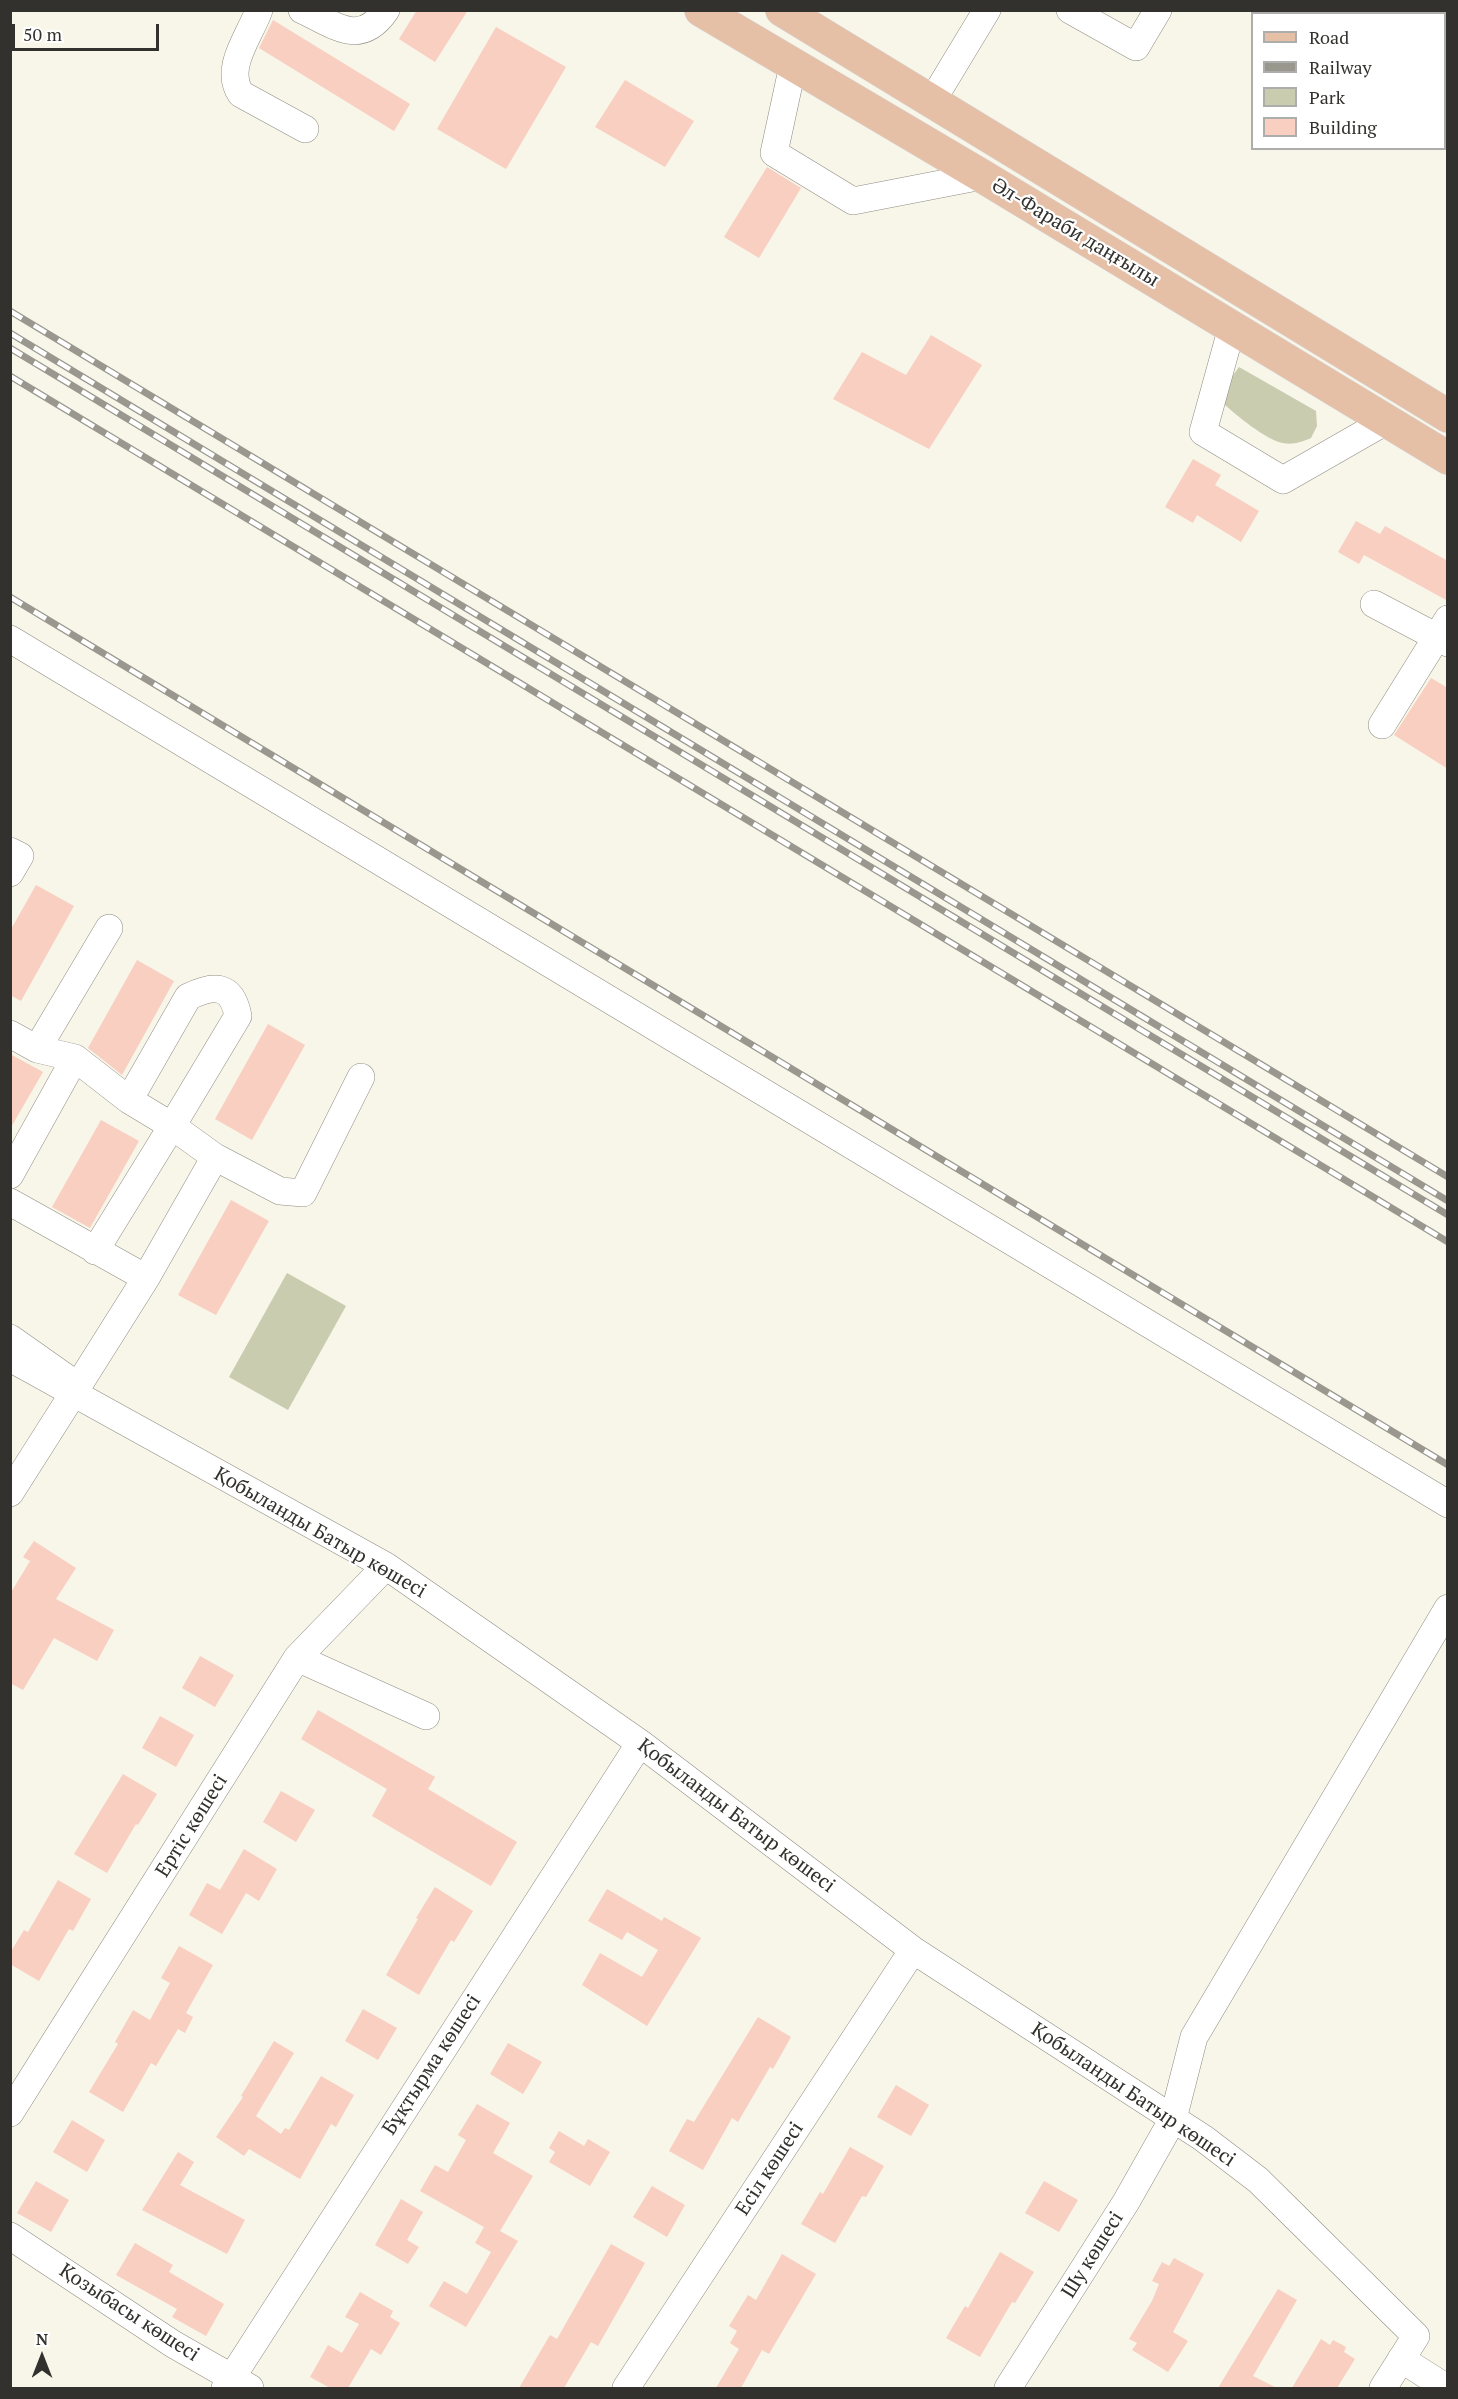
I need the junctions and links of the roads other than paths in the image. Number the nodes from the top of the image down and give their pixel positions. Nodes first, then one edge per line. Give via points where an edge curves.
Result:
1 (259, 10) edge
2 (302, 10) edge
3 (386, 10) edge
4 (701, 10) edge
5 (782, 10) edge
6 (987, 10) edge
7 (1070, 10) edge
8 (1158, 10) edge
9 (793, 64) junction
10 (932, 101) junction
11 (305, 129) dead end
12 (982, 176) junction
13 (1232, 327) junction
14 (1448, 416) edge
15 (1386, 421) junction
16 (1448, 458) edge
17 (1374, 604) dead end
18 (1444, 633) edge
19 (10, 639) edge
20 (1382, 725) dead end
21 (10, 851) edge
22 (10, 873) edge
23 (109, 928) dead end
24 (10, 1034) edge
25 (37, 1049) junction
26 (75, 1058) junction
27 (362, 1077) dead end
28 (129, 1100) junction
29 (172, 1126) junction
30 (214, 1157) junction
31 (10, 1175) edge
32 (10, 1202) edge
33 (95, 1251) junction
34 (146, 1278) junction
35 (10, 1338) edge
36 (10, 1358) edge
37 (75, 1389) junction
38 (10, 1492) edge
39 (1448, 1504) edge
40 (386, 1566) junction
41 (1448, 1608) edge
42 (297, 1658) junction
43 (426, 1716) dead end
44 (640, 1743) junction
45 (913, 1950) junction
46 (10, 2113) edge
47 (1173, 2119) junction
48 (10, 2236) edge
49 (1401, 2359) junction
50 (235, 2385) edge
51 (626, 2388) edge
52 (1008, 2388) edge
53 (1383, 2388) edge
54 (1448, 2388) edge

1 - 11 street via 235,66 236,86 241,94
2 - 3 street via 352,33 380,20
4 - 9 main road, Әл-Фараби даңғылы
5 - 10 main road, Әл-Фараби даңғылы
6 - 10 street
7 - 8 street via 1136,47
9 - 12 main road, Әл-Фараби даңғылы
9 - 12 street via 774,153 854,201
10 - 14 main road, Әл-Фараби даңғылы
12 - 13 main road, Әл-Фараби даңғылы
13 - 15 main road, Әл-Фараби даңғылы
13 - 15 street via 1203,432 1283,480
15 - 16 main road, Әл-Фараби даңғылы
17 - 18 street
18 - 20 street
19 - 39 street
21 - 22 street via 20,856
23 - 25 street
24 - 25 street
25 - 26 street
26 - 28 street
26 - 31 street
27 - 30 street via 303,1193 280,1191
28 - 29 street
28 - 29 street via 188,997 204,989 226,993 235,1002 238,1016
29 - 30 street
29 - 33 street
30 - 34 street
32 - 33 street
33 - 34 street
34 - 37 street
35 - 37 street
36 - 37 street, Қобыланды Батыр көшесі
37 - 38 street
37 - 40 street, Қобыланды Батыр көшесі
40 - 42 street, Ертіс көшесі
40 - 44 street, Қобыланды Батыр көшесі
41 - 47 street, Шу көшесі via 1194,2037
42 - 43 street
42 - 46 street, Ертіс көшесі
44 - 45 street, Қобыланды Батыр көшесі
44 - 50 street, Бұқтырма көшесі
45 - 47 street, Қобыланды Батыр көшесі
45 - 51 street, Есіл көшесі
47 - 49 street, Қобыланды Батыр көшесі via 1258,2180 1416,2336
47 - 52 street, Шу көшесі via 1126,2202
48 - 50 street, Қозыбасы көшесі
49 - 53 street
49 - 54 street

